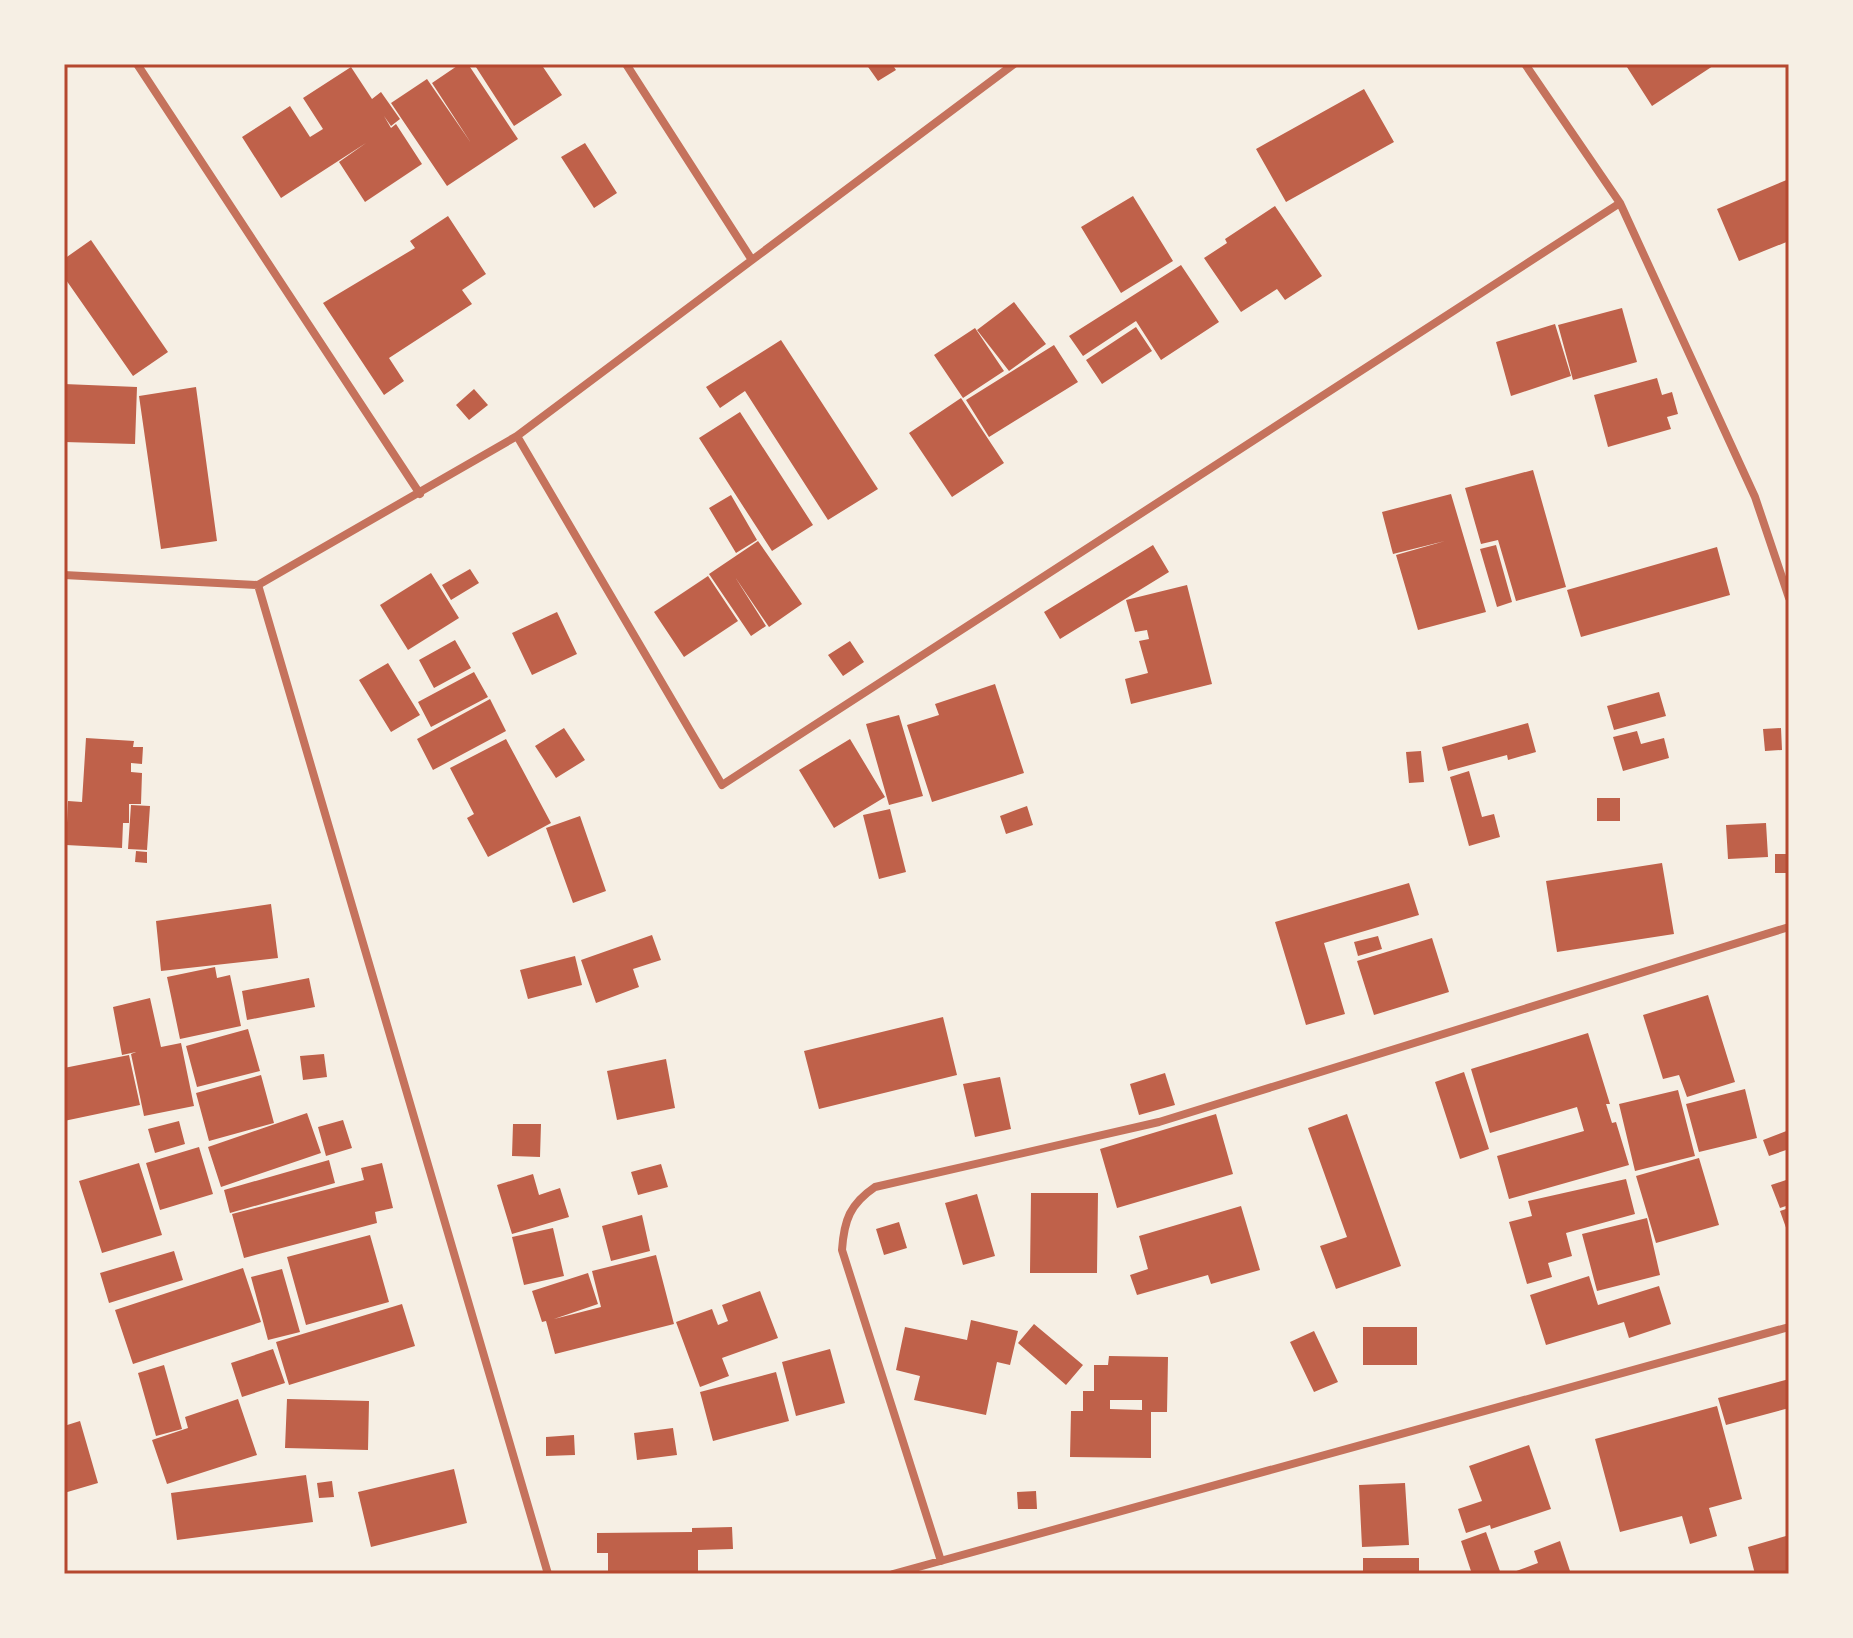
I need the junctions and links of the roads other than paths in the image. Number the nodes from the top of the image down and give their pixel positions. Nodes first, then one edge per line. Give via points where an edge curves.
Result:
1 (137, 64) edge
2 (626, 64) edge
3 (1014, 64) edge
4 (1525, 64) edge
5 (1620, 203) junction
6 (752, 260) junction
7 (517, 436) junction
8 (420, 494) junction
9 (64, 575) edge
10 (258, 585) junction
11 (1789, 598) edge
12 (1789, 927) edge
13 (1789, 1327) edge
14 (941, 1561) junction
15 (548, 1574) edge
16 (893, 1574) edge

1 - 8 street
2 - 6 street
3 - 6 street
4 - 5 street
5 - 7 street via 722,785
5 - 11 street via 1755,497
6 - 7 street
7 - 8 street
8 - 10 street
9 - 10 street
10 - 15 street
12 - 14 street via 1159,1122 875,1187 854,1201 842,1250
13 - 14 street
14 - 16 street

